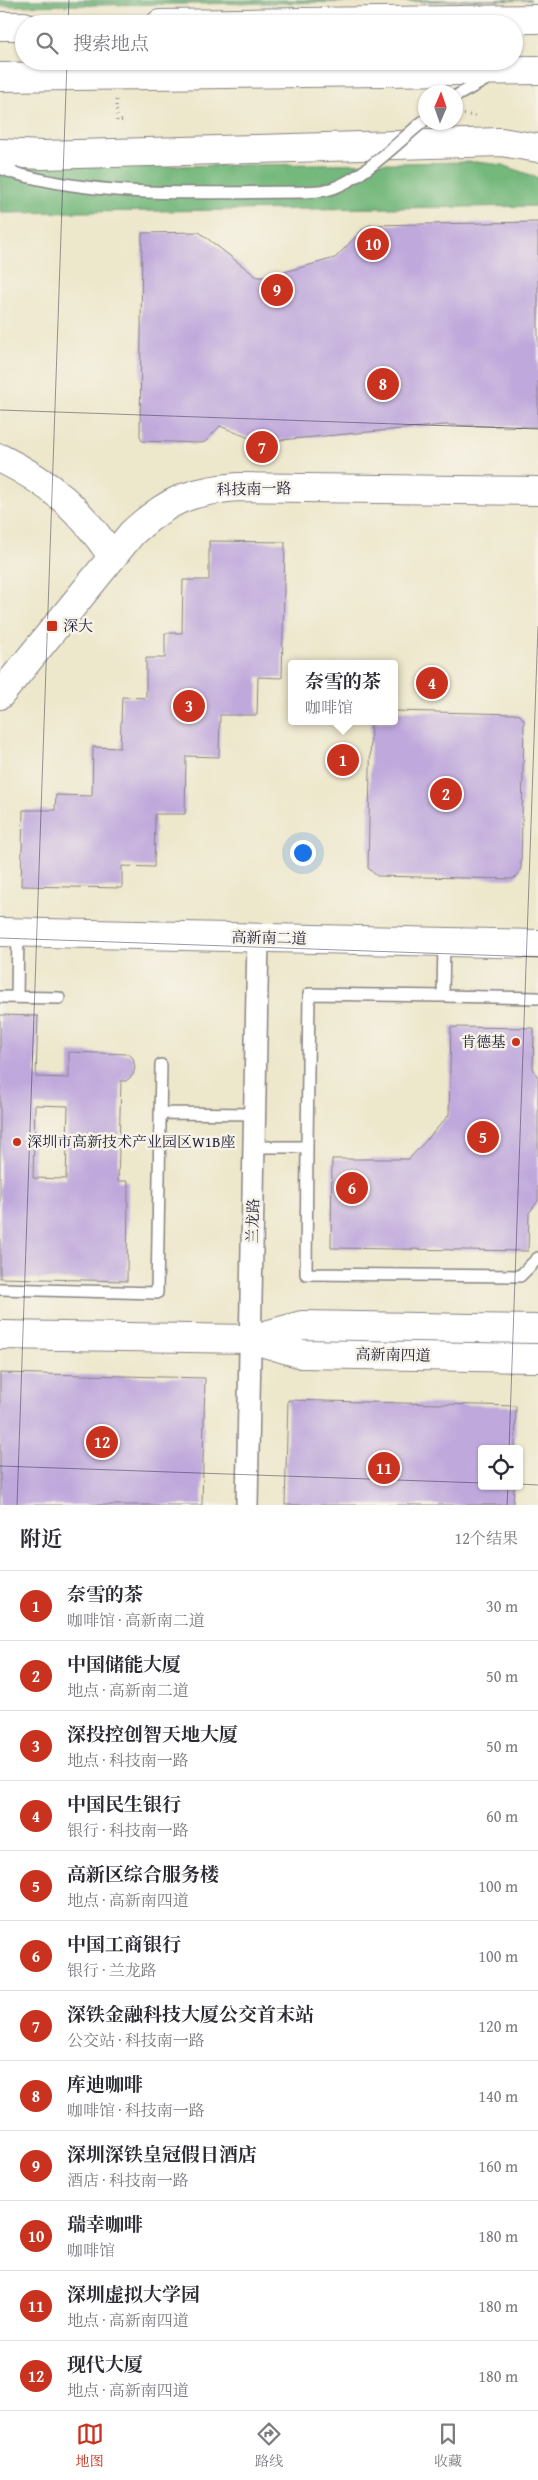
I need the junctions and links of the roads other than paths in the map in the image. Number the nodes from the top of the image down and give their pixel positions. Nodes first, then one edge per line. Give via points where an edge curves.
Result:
1 (523, 19) edge
2 (538, 19) edge
3 (0, 26) edge
4 (15, 26) edge
5 (15, 68) edge
6 (507, 70) junction
7 (538, 70) edge
8 (0, 72) edge
9 (0, 77) edge
10 (463, 92) edge
11 (418, 126) edge
12 (538, 148) edge
13 (7, 163) edge
14 (0, 168) edge
15 (0, 458) edge
16 (538, 491) edge
17 (112, 556) junction
18 (0, 695) edge
19 (9, 932) edge
20 (258, 938) junction
21 (444, 941) junction
22 (538, 944) edge
23 (443, 996) junction
24 (0, 997) edge
25 (18, 997) junction
26 (59, 998) dead end
27 (538, 998) edge
28 (161, 1065) dead end
29 (161, 1113) junction
30 (255, 1114) junction
31 (307, 1146) junction
32 (254, 1147) junction
33 (538, 1258) edge
34 (0, 1288) edge
35 (538, 1329) edge
36 (0, 1335) edge
37 (251, 1338) junction
38 (538, 1358) edge
39 (247, 1505) edge

1 - 2 street
3 - 4 street
5 - 8 street
6 - 7 street
6 - 9 street
6 - 10 lane
11 - 13 lane, bridge via 360,173 326,190 120,192 80,188
12 - 13 street via 501,142 43,155
13 - 14 lane
15 - 17 street via 27,471 69,502
16 - 17 street, 科技南一路 via 209,489 178,498 153,514
17 - 18 street, 科技南一路
19 - 20 street, 高新南二道
19 - 25 lane
20 - 21 street, 高新南二道
20 - 30 street, 兰龙路
21 - 22 street, 高新南二道
21 - 23 lane
23 - 27 lane
23 - 31 lane via 309,994
24 - 25 lane
25 - 26 lane
28 - 29 lane
29 - 30 lane
29 - 34 lane via 157,1293
30 - 32 street, 兰龙路
31 - 32 lane
31 - 33 lane via 306,1274 520,1276
32 - 37 street, 兰龙路
35 - 37 street, 高新南四道 via 302,1325
36 - 37 street, 高新南四道
37 - 38 street, 高新南四道 via 302,1354
37 - 39 street, 兰龙路

